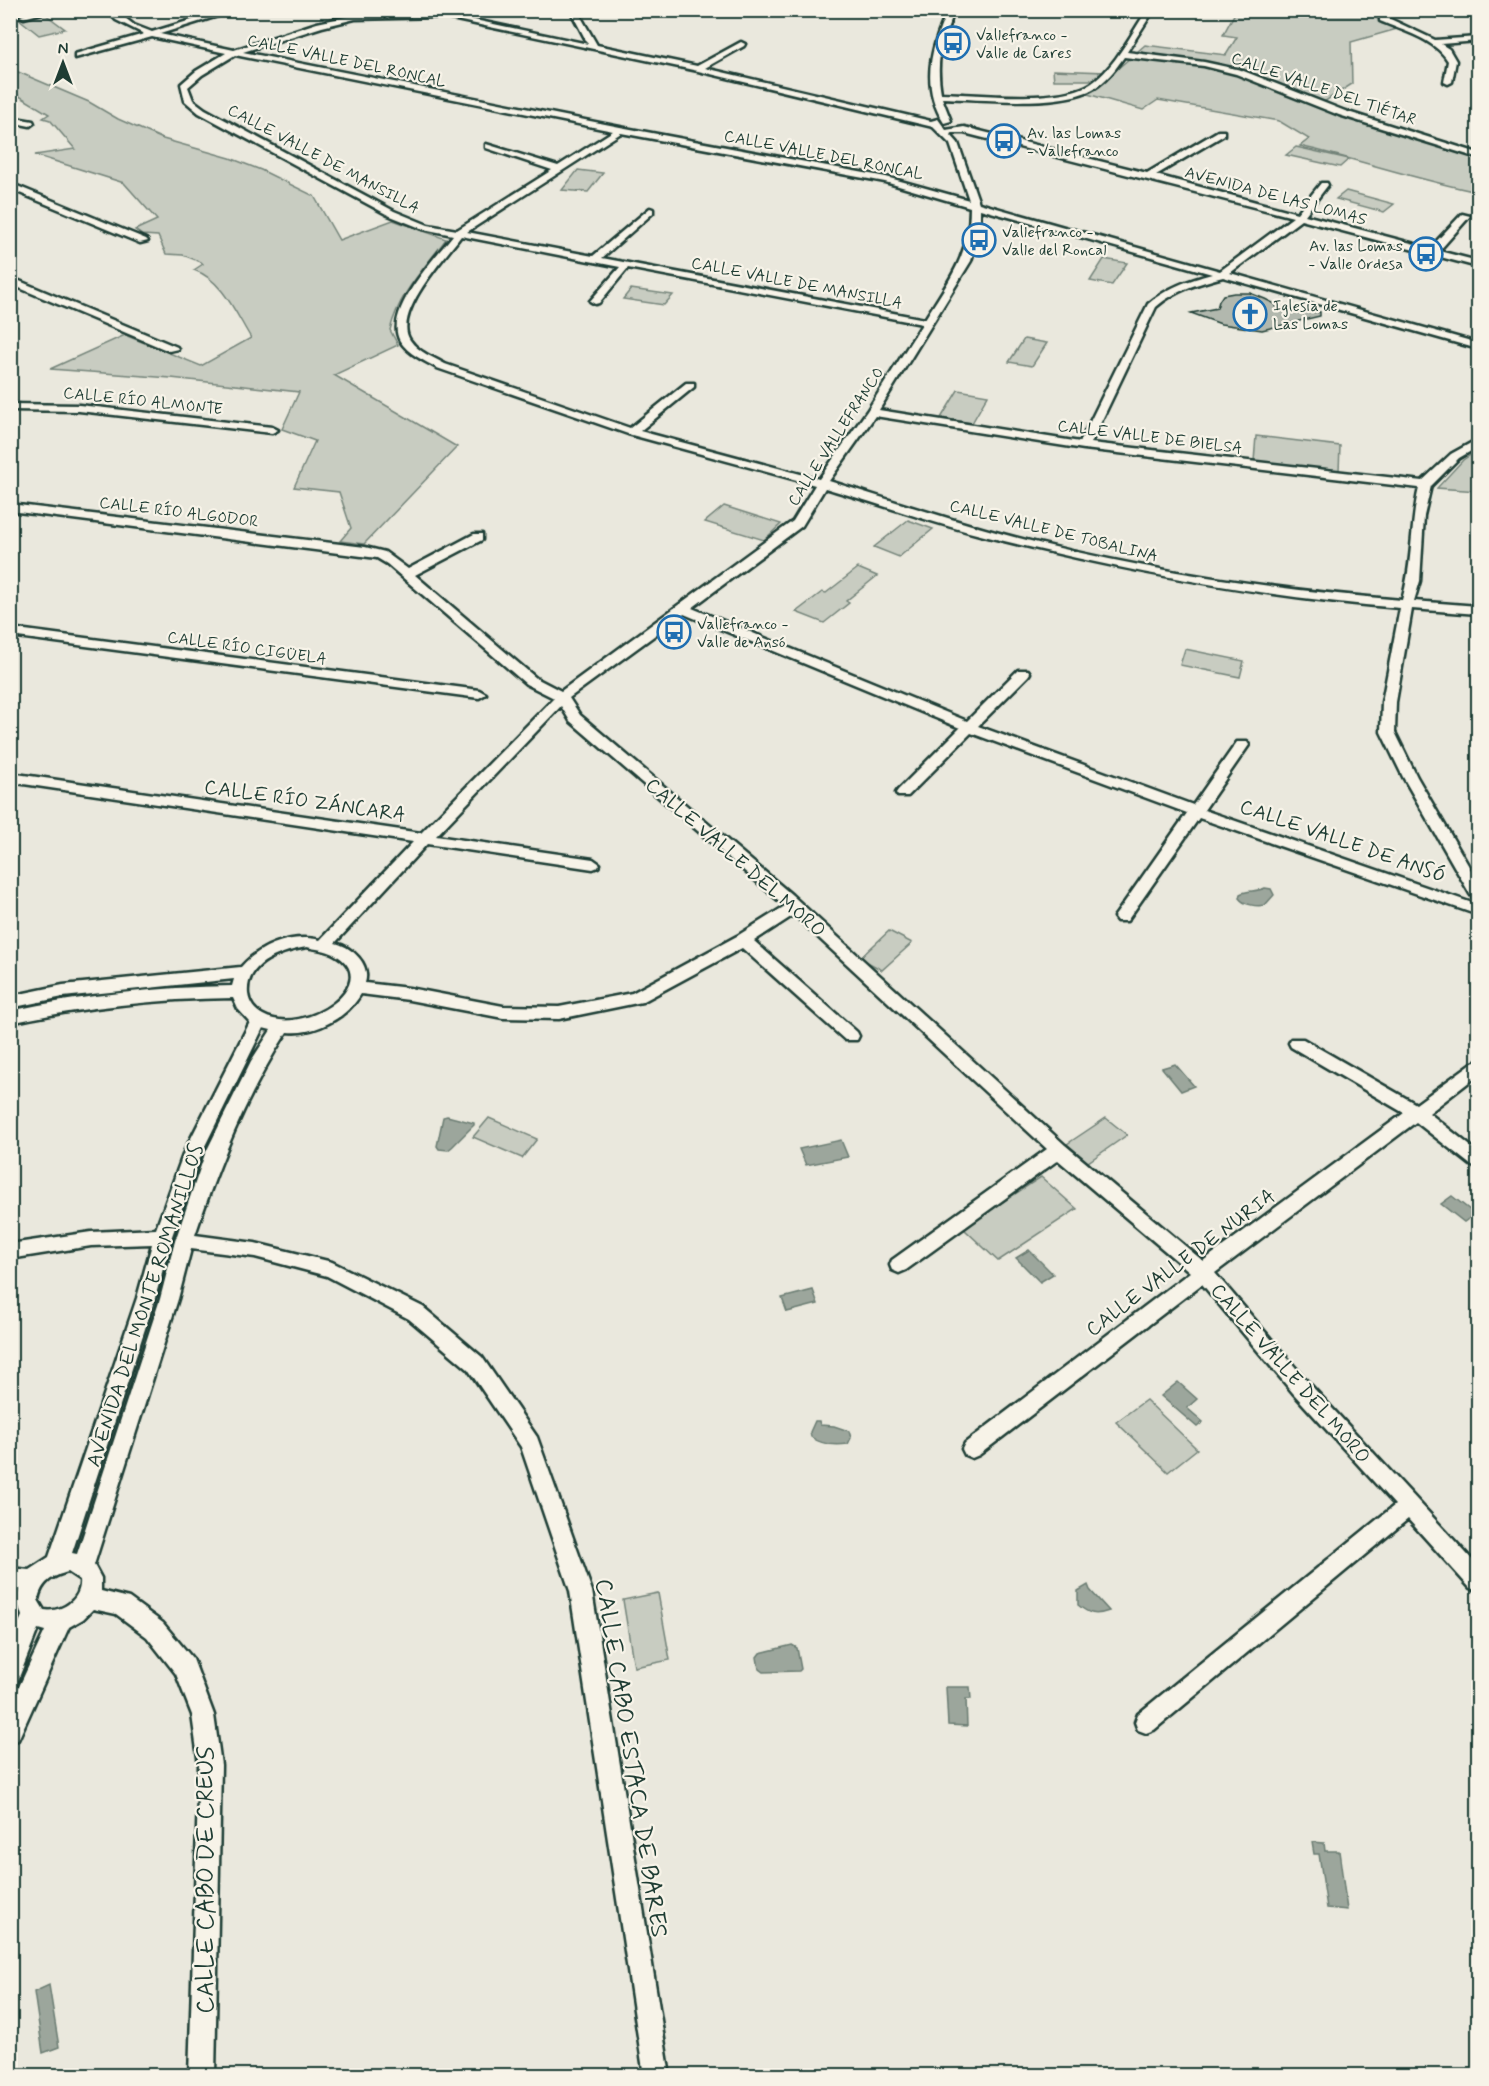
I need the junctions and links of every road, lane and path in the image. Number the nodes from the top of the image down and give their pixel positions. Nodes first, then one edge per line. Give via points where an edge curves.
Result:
1 (50, 10) edge
2 (110, 10) edge
3 (234, 10) edge
4 (573, 10) edge
5 (952, 10) edge
6 (1151, 10) edge
7 (24, 16) dead end
8 (1383, 19) dead end
9 (153, 34) junction
10 (1479, 39) edge
11 (1434, 42) junction
12 (741, 44) dead end
13 (594, 47) junction
14 (234, 52) junction
15 (1121, 54) junction
16 (78, 56) dead end
17 (698, 69) junction
18 (1448, 82) dead end
19 (938, 95) junction
20 (10, 119) edge
21 (940, 120) junction
22 (30, 123) dead end
23 (620, 130) junction
24 (965, 132) junction
25 (1221, 133) dead end
26 (948, 135) junction
27 (489, 146) dead end
28 (1479, 156) edge
29 (558, 169) junction
30 (1148, 176) junction
31 (1324, 185) dead end
32 (10, 186) edge
33 (975, 206) junction
34 (650, 211) dead end
35 (1466, 216) dead end
36 (1299, 217) junction
37 (459, 233) junction
38 (143, 241) dead end
39 (1432, 252) junction
40 (596, 258) junction
41 (627, 264) junction
42 (1479, 264) edge
43 (1221, 275) junction
44 (10, 280) edge
45 (595, 301) dead end
46 (927, 322) junction
47 (1479, 346) edge
48 (173, 349) dead end
49 (690, 385) dead end
50 (10, 407) edge
51 (872, 412) junction
52 (272, 430) dead end
53 (632, 432) junction
54 (1479, 442) edge
55 (1084, 446) junction
56 (822, 483) junction
57 (1425, 485) junction
58 (10, 507) edge
59 (478, 537) dead end
60 (343, 548) joint
61 (408, 574) junction
62 (1407, 603) junction
63 (683, 609) junction
64 (1479, 610) edge
65 (10, 632) edge
66 (1023, 672) dead end
67 (479, 694) dead end
68 (562, 697) junction
69 (969, 727) junction
70 (1242, 745) dead end
71 (10, 777) edge
72 (903, 793) dead end
73 (1194, 811) junction
74 (425, 839) junction
75 (593, 864) dead end
76 (1479, 894) edge
77 (795, 907) junction
78 (1479, 910) edge
79 (1122, 917) dead end
80 (743, 940) junction
81 (325, 944) junction
82 (245, 972) junction
83 (357, 988) junction
84 (238, 992) junction
85 (10, 1002) edge
86 (10, 1017) edge
87 (259, 1020) junction
88 (282, 1026) junction
89 (850, 1036) dead end
90 (1297, 1043) dead end
91 (1479, 1067) edge
92 (1417, 1113) junction
93 (1059, 1150) junction
94 (1479, 1161) edge
95 (163, 1236) junction
96 (184, 1241) junction
97 (10, 1252) edge
98 (899, 1265) dead end
99 (1203, 1272) junction
100 (972, 1449) dead end
101 (1409, 1506) junction
102 (58, 1563) junction
103 (83, 1567) junction
104 (10, 1578) edge
105 (33, 1581) junction
106 (1479, 1581) edge
107 (88, 1598) junction
108 (33, 1615) junction
109 (61, 1620) junction
110 (10, 1672) edge
111 (1146, 1722) dead end
112 (10, 1732) edge
113 (202, 2076) edge
114 (657, 2076) edge

1 - 7 street
2 - 9 street, CALLE VALLE DEL RONCAL via 114,18
3 - 9 street, CALLE VALLE DEL RONCAL
4 - 13 street
5 - 19 street via 934,52 932,66
6 - 15 street
8 - 11 street
9 - 14 street, CALLE VALLE DEL RONCAL
9 - 16 street, CALLE VALLE DEL RONCAL
10 - 11 street
11 - 18 street via 1452,61
12 - 17 street
13 - 14 street via 442,15 410,14 355,17
13 - 17 street
14 - 23 street, CALLE VALLE DEL RONCAL
14 - 37 street, CALLE VALLE DE MANSILLA via 184,86 189,101 403,219
15 - 19 street via 1096,85 1080,93 1028,97
15 - 28 street, CALLE VALLE DEL TIÉTAR via 1239,72 1342,113
17 - 21 street via 920,120
19 - 21 street
20 - 22 street
21 - 24 street
21 - 26 street, CALLE VALLEFRANCO
23 - 29 street, CALLE VALLE DE TOBALINA
23 - 33 street, CALLE VALLE DEL RONCAL via 886,180
24 - 26 street, AVENIDA DE LAS LOMAS
24 - 30 street, AVENIDA DE LAS LOMAS
25 - 30 street, AVENIDA DE LAS LOMAS
26 - 33 street, CALLE VALLEFRANCO via 954,142
27 - 29 street
29 - 37 street, CALLE VALLE DE TOBALINA
30 - 36 street, AVENIDA DE LAS LOMAS
31 - 36 street
32 - 38 street
33 - 43 street, CALLE VALLE DEL RONCAL
33 - 46 street, CALLE VALLEFRANCO via 975,230 966,261
34 - 40 street
35 - 39 street
36 - 39 street, AVENIDA DE LAS LOMAS
36 - 43 street
37 - 40 street, CALLE VALLE DE MANSILLA
37 - 53 street, CALLE VALLE DE TOBALINA via 407,303 400,327 405,341 441,366
39 - 42 street, AVENIDA DE LAS LOMAS
40 - 41 street, CALLE VALLE DE MANSILLA
41 - 45 street
41 - 46 street, CALLE VALLE DE MANSILLA
43 - 47 street, CALLE VALLE DEL RONCAL
43 - 55 street via 1187,284 1167,293 1152,306
44 - 48 street
46 - 51 street, CALLE VALLEFRANCO
49 - 53 street
50 - 52 street, CALLE RÍO ALMONTE via 79,408
51 - 55 street, CALLE VALLE DE BIELSA
51 - 56 street, CALLE VALLEFRANCO
53 - 56 street, CALLE VALLE DE TOBALINA
54 - 57 street via 1455,456
55 - 57 street, CALLE VALLE DE BIELSA
56 - 62 street, CALLE VALLE DE TOBALINA via 1001,537 1168,575 1315,597
56 - 63 street, CALLE VALLEFRANCO via 798,523
57 - 62 street via 1418,516 1414,581
58 - 60 street, CALLE RÍO ALGODOR
59 - 61 street
60 - 61 street, CALLE VALLE DEL MORO via 381,555
61 - 68 street, CALLE VALLE DEL MORO via 531,681
62 - 64 street, CALLE VALLE DE TOBALINA
62 - 76 street via 1389,702 1388,732
63 - 68 street, CALLE VALLEFRANCO
63 - 69 street, CALLE VALLE DE ANSÓ
65 - 67 street, CALLE RÍO CIGÜELA
66 - 69 street
68 - 74 street, CALLE VALLEFRANCO
68 - 77 street, CALLE VALLE DEL MORO via 575,718
69 - 72 street
69 - 73 street, CALLE VALLE DE ANSÓ
70 - 73 street
71 - 74 street, CALLE RÍO ZÁNCARA
73 - 78 street, CALLE VALLE DE ANSÓ
73 - 79 street
74 - 75 street, CALLE RÍO ZÁNCARA
74 - 81 street, CALLE VALLEFRANCO
77 - 80 street
77 - 93 street, CALLE VALLE DEL MORO
80 - 83 street via 636,998 559,1013 503,1012
80 - 89 street
81 - 82 street via 288,945 263,956
81 - 83 street via 353,960 359,973
82 - 84 street
82 - 85 street via 63,990
83 - 88 street via 352,999 329,1017 298,1026
84 - 86 street via 126,997
84 - 87 street via 244,1008
87 - 88 street
87 - 95 street, AVENIDA DEL MONTE ROMANILLOS via 193,1152
88 - 96 street, AVENIDA DEL MONTE ROMANILLOS via 259,1061 214,1154
90 - 92 street
91 - 92 street, CALLE VALLE DE NURIA
92 - 94 street
92 - 99 street, CALLE VALLE DE NURIA
93 - 98 street
93 - 99 street, CALLE VALLE DEL MORO
95 - 97 street via 91,1239
95 - 102 street, AVENIDA DEL MONTE ROMANILLOS
96 - 103 street, AVENIDA DEL MONTE ROMANILLOS
96 - 114 street, CALLE CABO ESTACA DE BARES via 255,1250 332,1270 416,1313 475,1363 530,1443 581,1591
99 - 100 street, CALLE VALLE DE NURIA
99 - 101 street, CALLE VALLE DEL MORO via 1300,1387
101 - 106 street, CALLE VALLE DEL MORO
101 - 111 street
102 - 103 street
102 - 105 street
103 - 107 street via 91,1580
104 - 105 street
105 - 108 street via 26,1599
107 - 109 street via 72,1615
107 - 113 street, CALLE CABO DE CREUS via 121,1605 155,1630 185,1667 202,1715 210,1765
108 - 109 street via 50,1622
108 - 110 street
109 - 112 street

